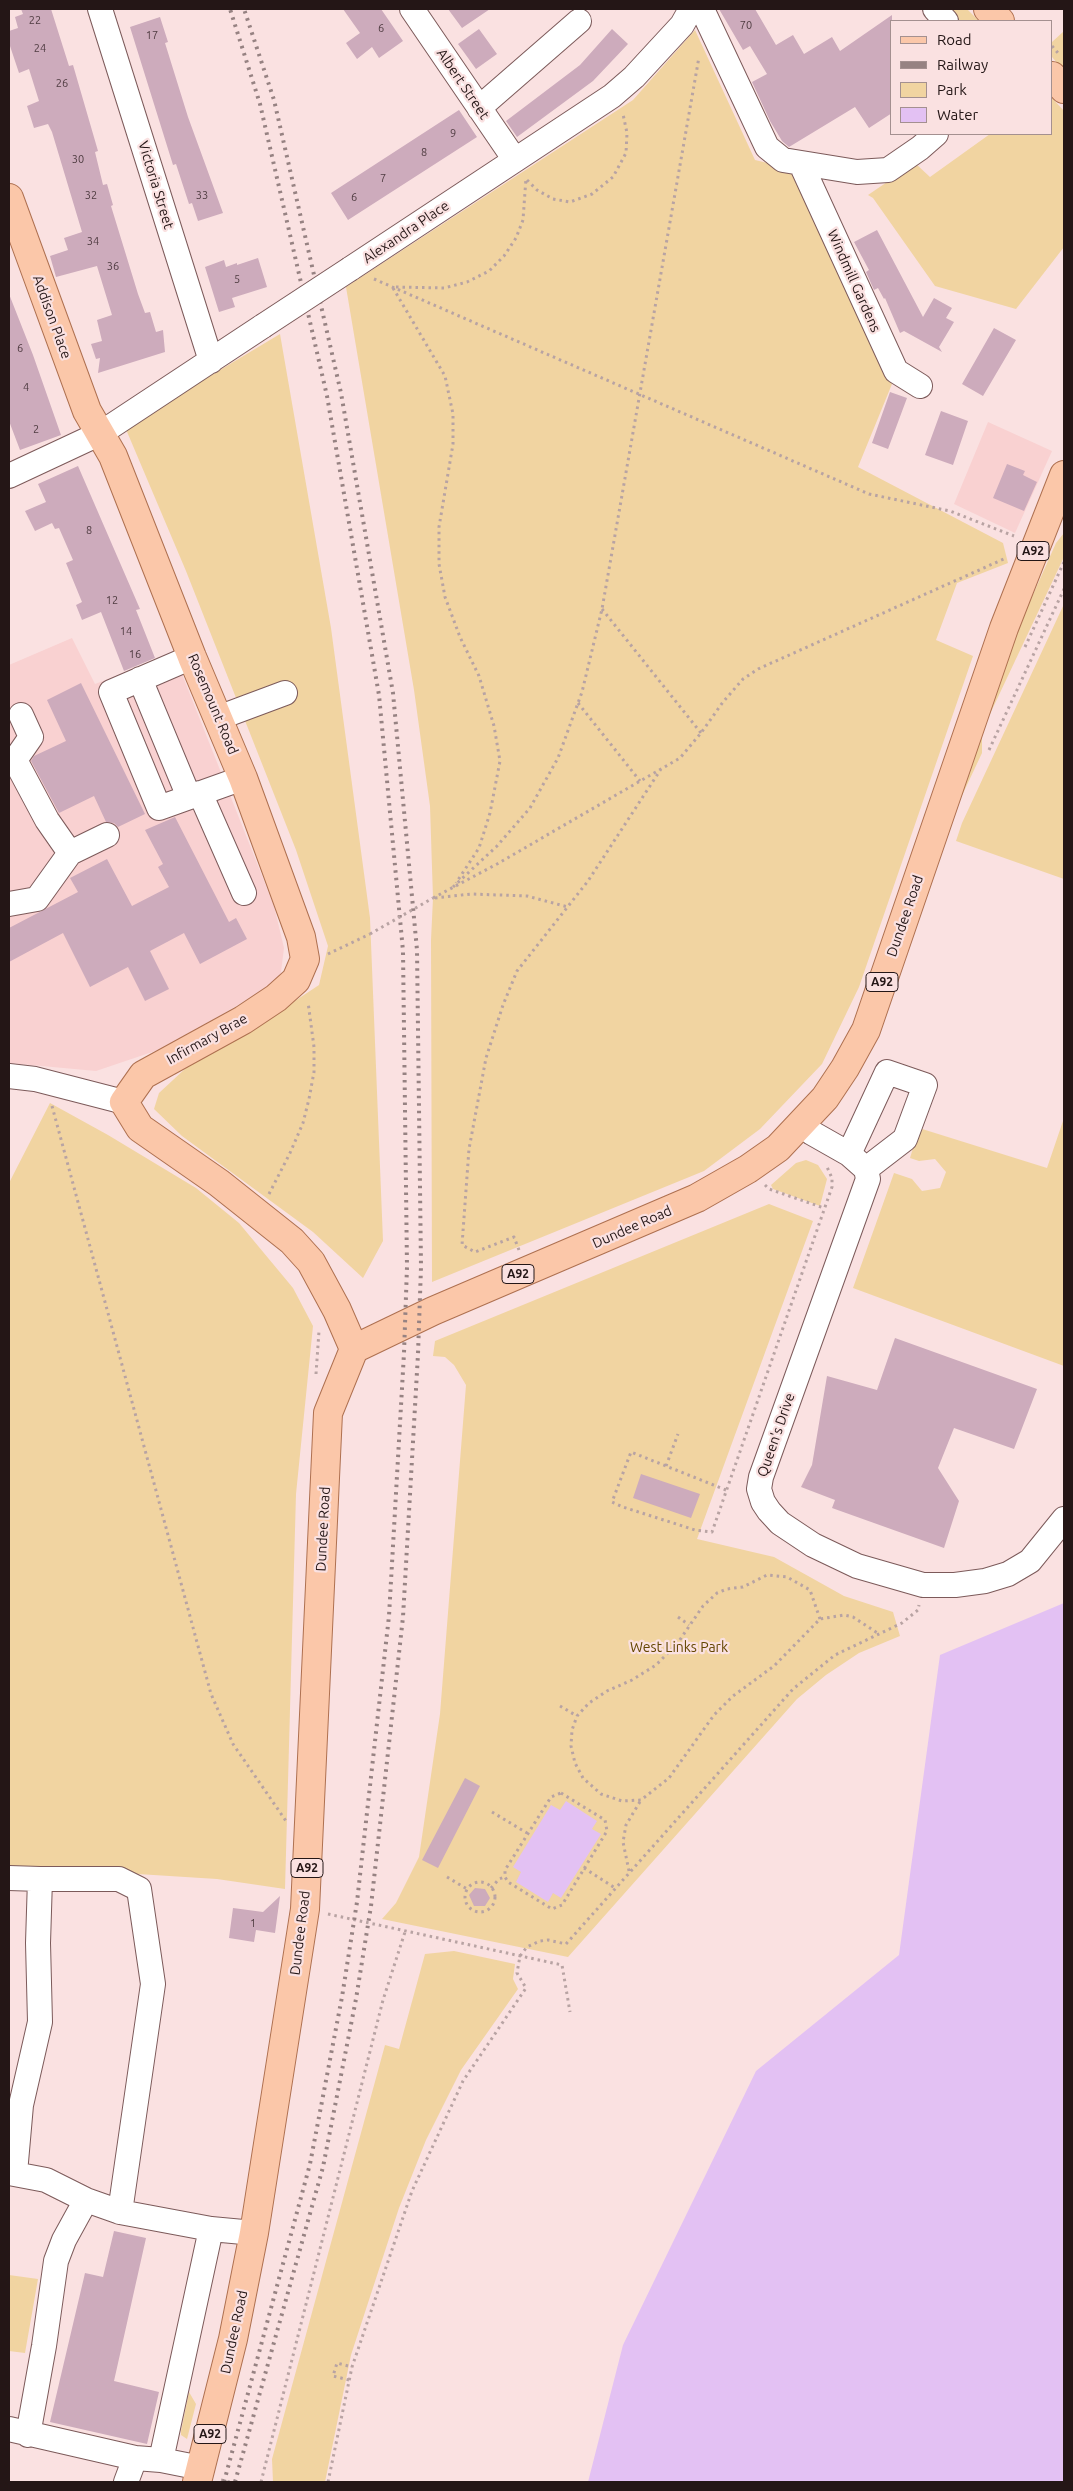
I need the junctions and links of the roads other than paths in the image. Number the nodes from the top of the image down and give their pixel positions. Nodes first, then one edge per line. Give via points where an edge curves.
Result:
1 (100, 9) edge
2 (412, 9) edge
3 (935, 9) edge
4 (988, 9) edge
5 (700, 12) edge
6 (945, 20) edge
7 (999, 20) edge
8 (579, 21) dead end
9 (1053, 77) edge
10 (1064, 89) edge
11 (479, 108) junction
12 (935, 135) edge
13 (514, 160) junction
14 (802, 164) junction
15 (9, 198) edge
16 (211, 361) junction
17 (920, 386) dead end
18 (100, 433) junction
19 (1064, 475) edge
20 (9, 476) edge
21 (192, 657) junction
22 (140, 679) junction
23 (286, 693) dead end
24 (21, 715) dead end
25 (218, 718) junction
26 (15, 778) edge
27 (243, 778) junction
28 (195, 795) junction
29 (107, 835) dead end
30 (70, 853) junction
31 (244, 893) dead end
32 (9, 904) edge
33 (300, 969) joint
34 (9, 1076) edge
35 (124, 1102) junction
36 (802, 1124) junction
37 (354, 1349) junction
38 (1064, 1519) edge
39 (9, 1878) edge
40 (40, 1879) junction
41 (12, 2173) edge
42 (86, 2200) junction
43 (120, 2212) junction
44 (211, 2229) junction
45 (254, 2233) junction
46 (19, 2432) edge
47 (135, 2458) junction
48 (161, 2460) junction
49 (199, 2475) edge
50 (126, 2482) edge

1 - 16 street, Victoria Street
2 - 11 street, Albert Street
3 - 6 street
4 - 7 main road
5 - 13 street, Alexandra Place via 682,25 612,96
5 - 14 street via 767,147 783,160
8 - 11 street
9 - 10 main road
11 - 13 street, Albert Street
12 - 14 street via 888,170 858,172
13 - 16 street, Alexandra Place, bridge
14 - 17 street, Windmill Gardens via 896,371
15 - 18 main road, Addison Place via 87,411
16 - 18 street, Alexandra Place
18 - 20 street, Alexandra Place
18 - 21 main road, Rosemount Road via 113,456
19 - 36 main road, Dundee Road / A92 via 1004,628 866,1030 830,1091
21 - 22 street
21 - 25 main road, Rosemount Road
22 - 28 street
22 - 28 street via 111,692 159,808
23 - 25 street
24 - 26 street via 31,737 15,760
25 - 27 main road, Rosemount Road
26 - 30 street
27 - 28 street
27 - 33 main road, Rosemount Road via 301,937
28 - 31 street
29 - 30 street
30 - 32 street via 37,899
33 - 35 main road, Infirmary Brae via 276,998 244,1020 143,1075
34 - 35 street
35 - 37 main road via 140,1128 219,1183 292,1241 311,1262
36 - 37 main road, Dundee Road / A92 via 778,1148 697,1198 397,1327
36 - 38 street, Queen's Drive via 858,1162 868,1179 761,1477 759,1489 763,1502 780,1523 813,1544 856,1566 923,1585 955,1586 1008,1574 1030,1561
37 - 45 main road, Dundee Road / A92 via 328,1413 305,1909
39 - 40 street
40 - 41 street via 40,2022 21,2104
40 - 43 street via 119,1879 139,1889 154,1984
41 - 42 street via 46,2180
42 - 43 street
42 - 46 street via 56,2261 44,2346
43 - 44 street
44 - 45 street
44 - 48 street
45 - 49 main road, Dundee Road / A92 via 233,2339
46 - 47 street
47 - 48 street
47 - 50 street
48 - 49 street

